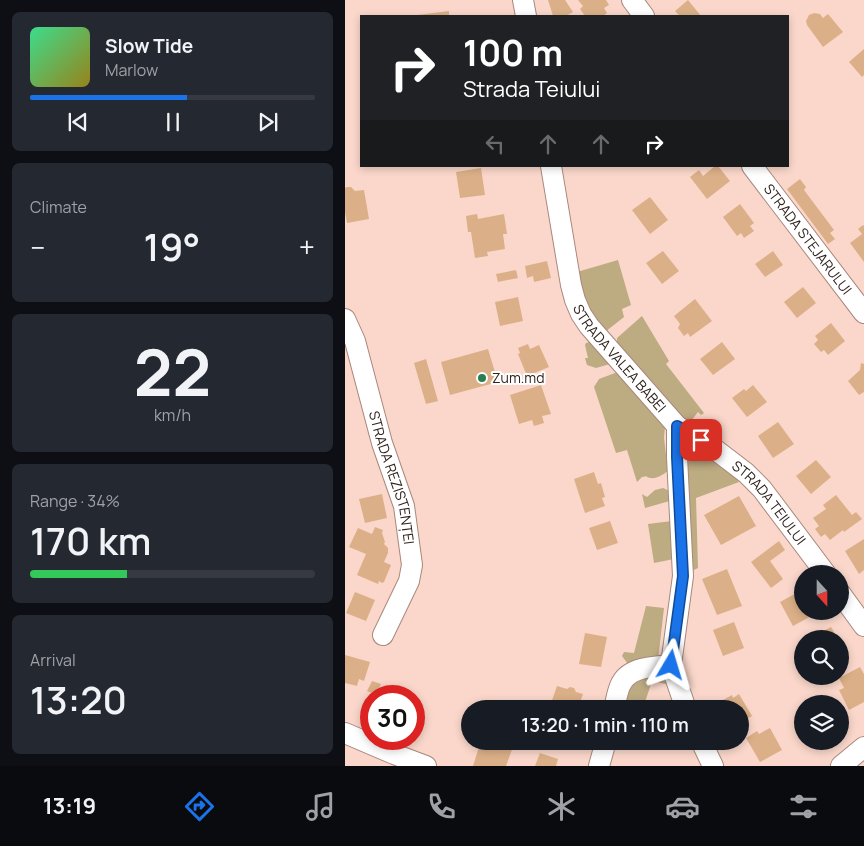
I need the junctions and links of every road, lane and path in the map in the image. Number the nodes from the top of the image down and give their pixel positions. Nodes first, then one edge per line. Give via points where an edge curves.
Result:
1 (523, 0) edge
2 (632, 0) edge
3 (525, 15) edge
4 (643, 15) edge
5 (551, 167) edge
6 (753, 167) edge
7 (864, 313) edge
8 (345, 319) edge
9 (677, 426) junction
10 (818, 565) edge
11 (849, 605) edge
12 (864, 626) edge
13 (383, 635) dead end
14 (671, 665) junction
15 (616, 700) edge
16 (683, 700) edge
17 (345, 733) edge
18 (864, 747) edge
19 (603, 750) edge
20 (705, 750) edge
21 (425, 766) edge
22 (599, 766) edge
23 (713, 766) edge
24 (841, 766) edge

1 - 3 street
2 - 4 street
5 - 9 street, STRADA VALEA BABEI via 571,285 581,314
6 - 7 street, STRADA STEJARULUI
8 - 13 street, STRADA REZISTENȚEI via 355,341 382,443 403,506 412,565 409,581
9 - 10 street, STRADA TEIULUI via 746,473 762,489
9 - 14 street via 683,576
11 - 12 street
14 - 15 street via 639,669 629,674 620,684
14 - 16 street
17 - 21 street
18 - 24 street
19 - 22 street
20 - 23 street

